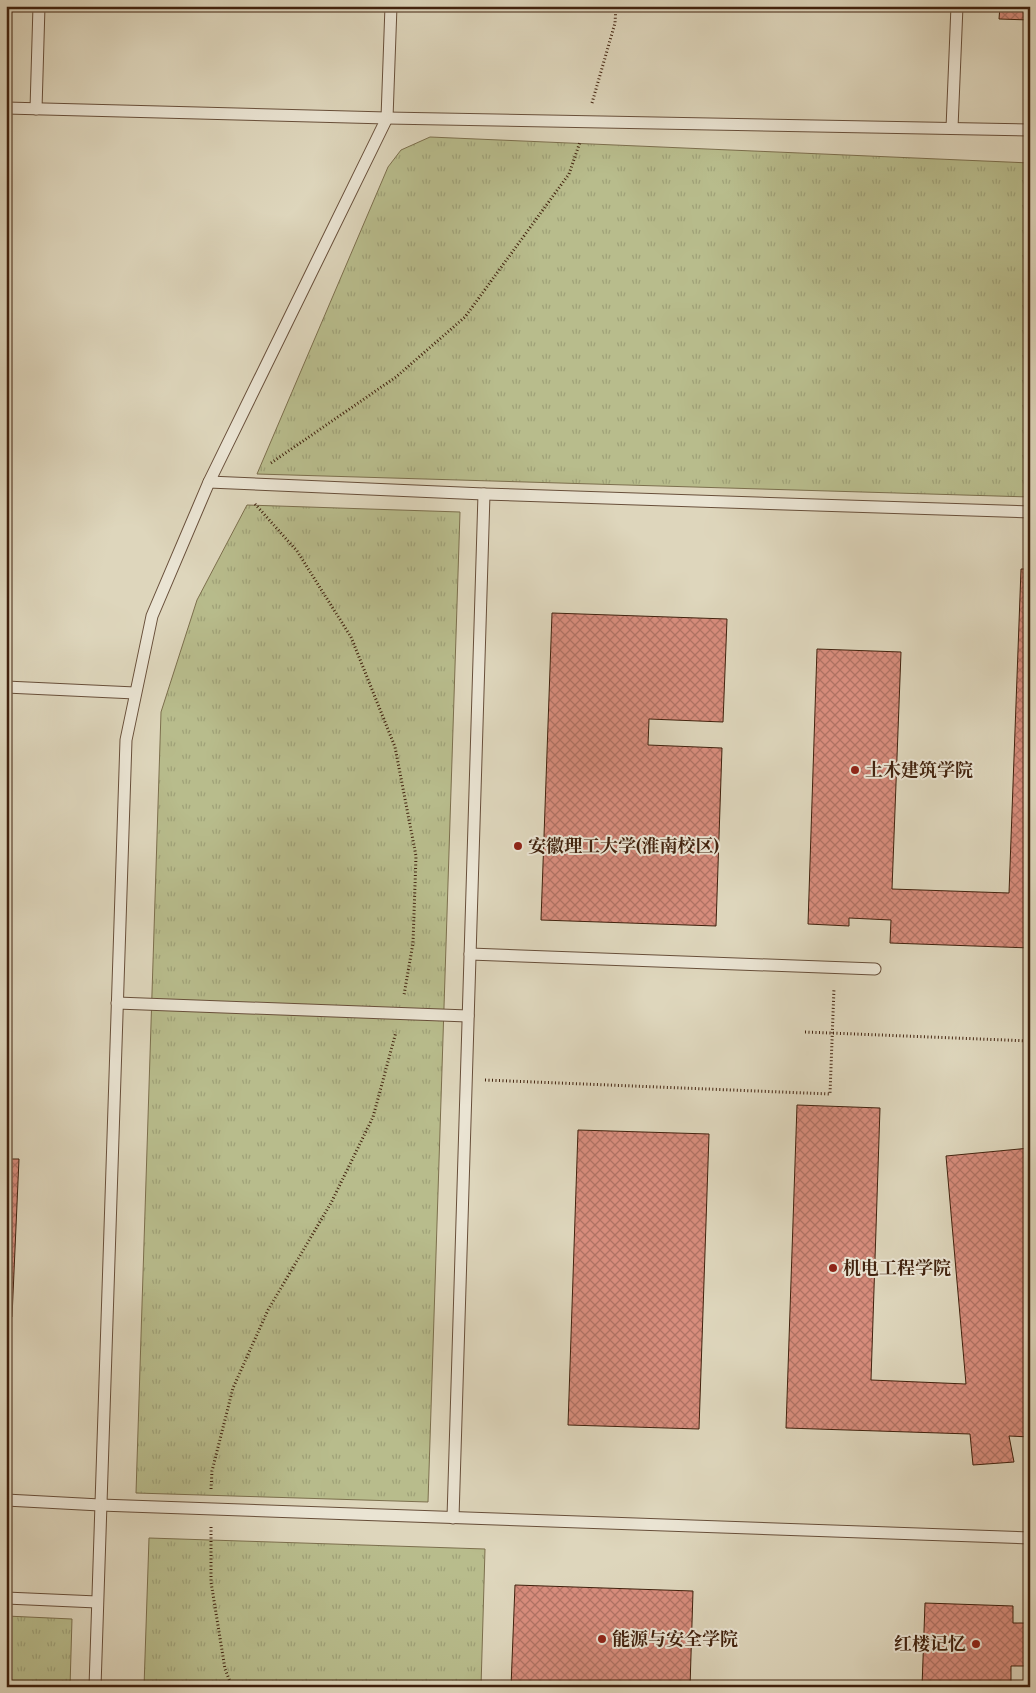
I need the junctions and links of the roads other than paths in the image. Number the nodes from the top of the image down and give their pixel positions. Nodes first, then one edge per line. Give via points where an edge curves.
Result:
1 (39, 6) edge
2 (391, 6) edge
3 (957, 6) edge
4 (6, 108) edge
5 (36, 109) junction
6 (387, 118) junction
7 (952, 128) junction
8 (1030, 130) edge
9 (209, 482) junction
10 (484, 494) junction
11 (1030, 512) edge
12 (6, 687) edge
13 (135, 694) junction
14 (470, 954) junction
15 (874, 968) dead end
16 (117, 1003) junction
17 (468, 1016) junction
18 (6, 1500) edge
19 (100, 1505) junction
20 (453, 1518) junction
21 (1030, 1538) edge
22 (6, 1598) edge
23 (97, 1602) junction
24 (95, 1687) edge

1 - 5 lane
2 - 6 lane
3 - 7 lane
4 - 5 lane
5 - 6 lane
6 - 7 lane
6 - 9 lane
7 - 8 lane
9 - 10 lane
9 - 13 lane via 152,616
10 - 11 lane
10 - 14 lane
12 - 13 lane
13 - 16 lane via 126,740
14 - 15 lane
14 - 17 lane
16 - 17 lane
16 - 19 lane
17 - 20 lane
18 - 19 lane
19 - 20 lane
19 - 23 lane
20 - 21 lane
22 - 23 lane
23 - 24 lane

